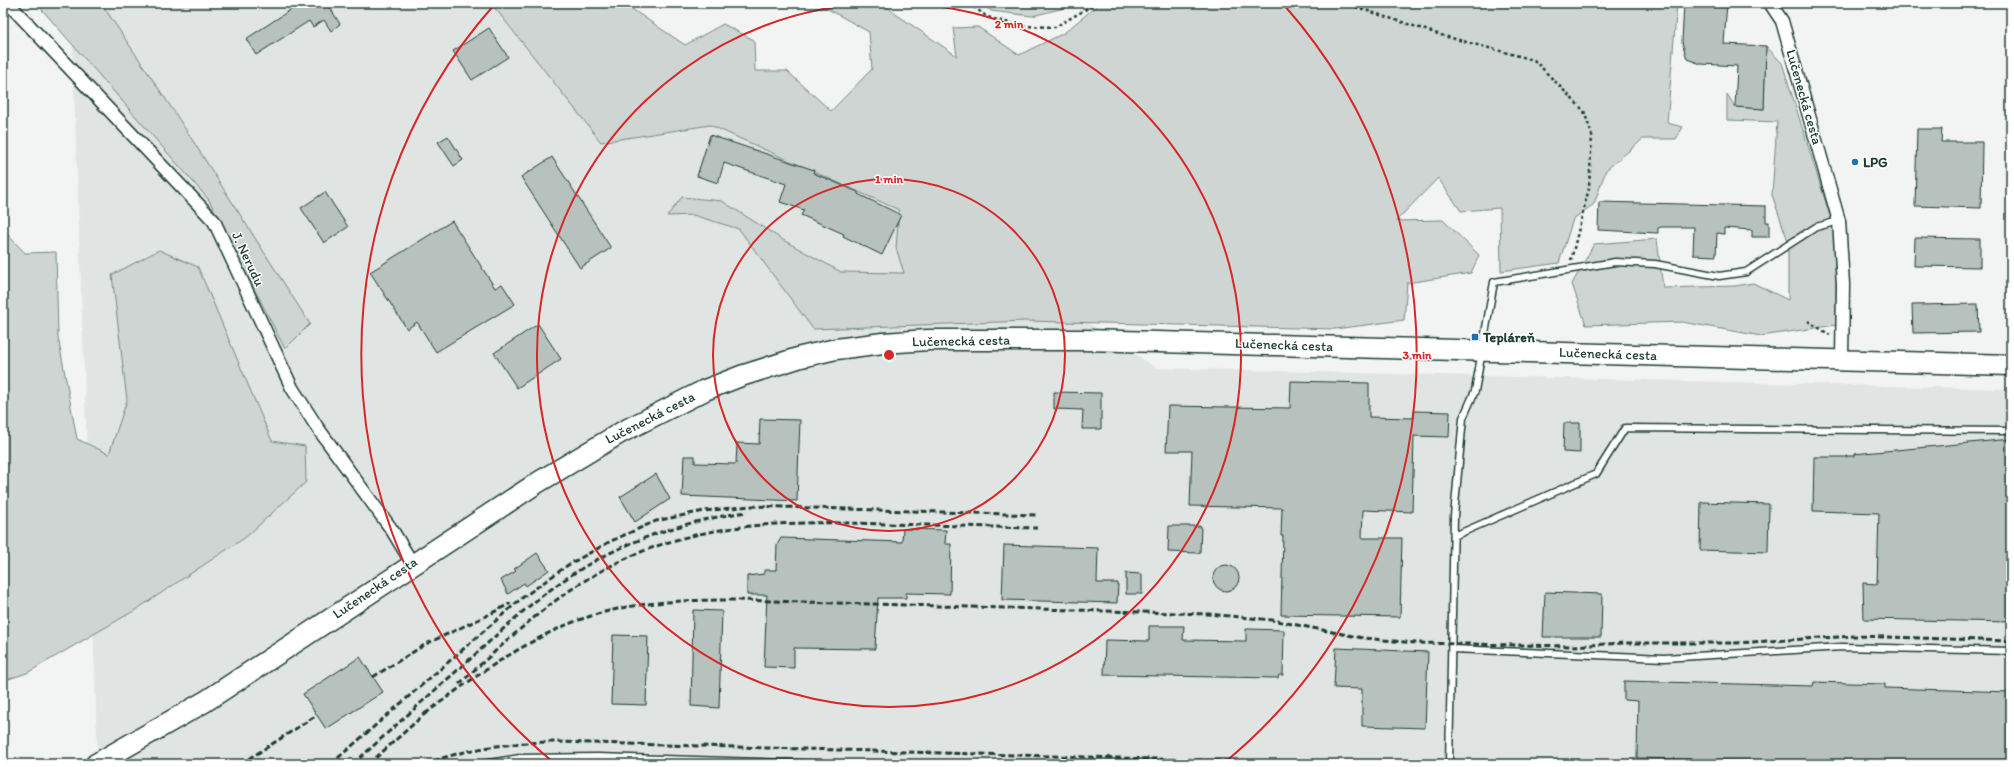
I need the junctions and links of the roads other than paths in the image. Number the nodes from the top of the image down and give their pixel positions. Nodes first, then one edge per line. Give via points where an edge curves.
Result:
1 (8, 3) edge
2 (1770, 3) edge
3 (1839, 221) junction
4 (1483, 351) junction
5 (1842, 360) junction
6 (2011, 365) edge
7 (2011, 431) edge
8 (1454, 536) junction
9 (412, 564) junction
10 (1452, 648) junction
11 (2011, 651) edge
12 (96, 764) edge
13 (483, 764) edge
14 (823, 764) edge
15 (1450, 764) edge

1 - 9 street, J. Nerudu via 214,221 292,388 317,427 392,530
2 - 3 street, Lučenecká cesta via 1782,21
3 - 4 lane via 1816,227 1746,272 1733,275 1704,274 1636,262 1599,263 1494,282
3 - 5 street, Lučenecká cesta via 1843,284
4 - 5 main road, Lučenecká cesta
4 - 8 lane via 1475,391 1463,418
4 - 9 main road, Lučenecká cesta via 1028,339 928,340 836,349 801,357 705,390 573,460
5 - 6 main road, Lučenecká cesta
7 - 8 lane via 1625,428 1596,474
8 - 10 lane
9 - 12 main road, Lučenecká cesta via 206,701
10 - 11 lane via 1664,658 1842,647
10 - 15 lane
13 - 14 lane via 520,758 597,757

